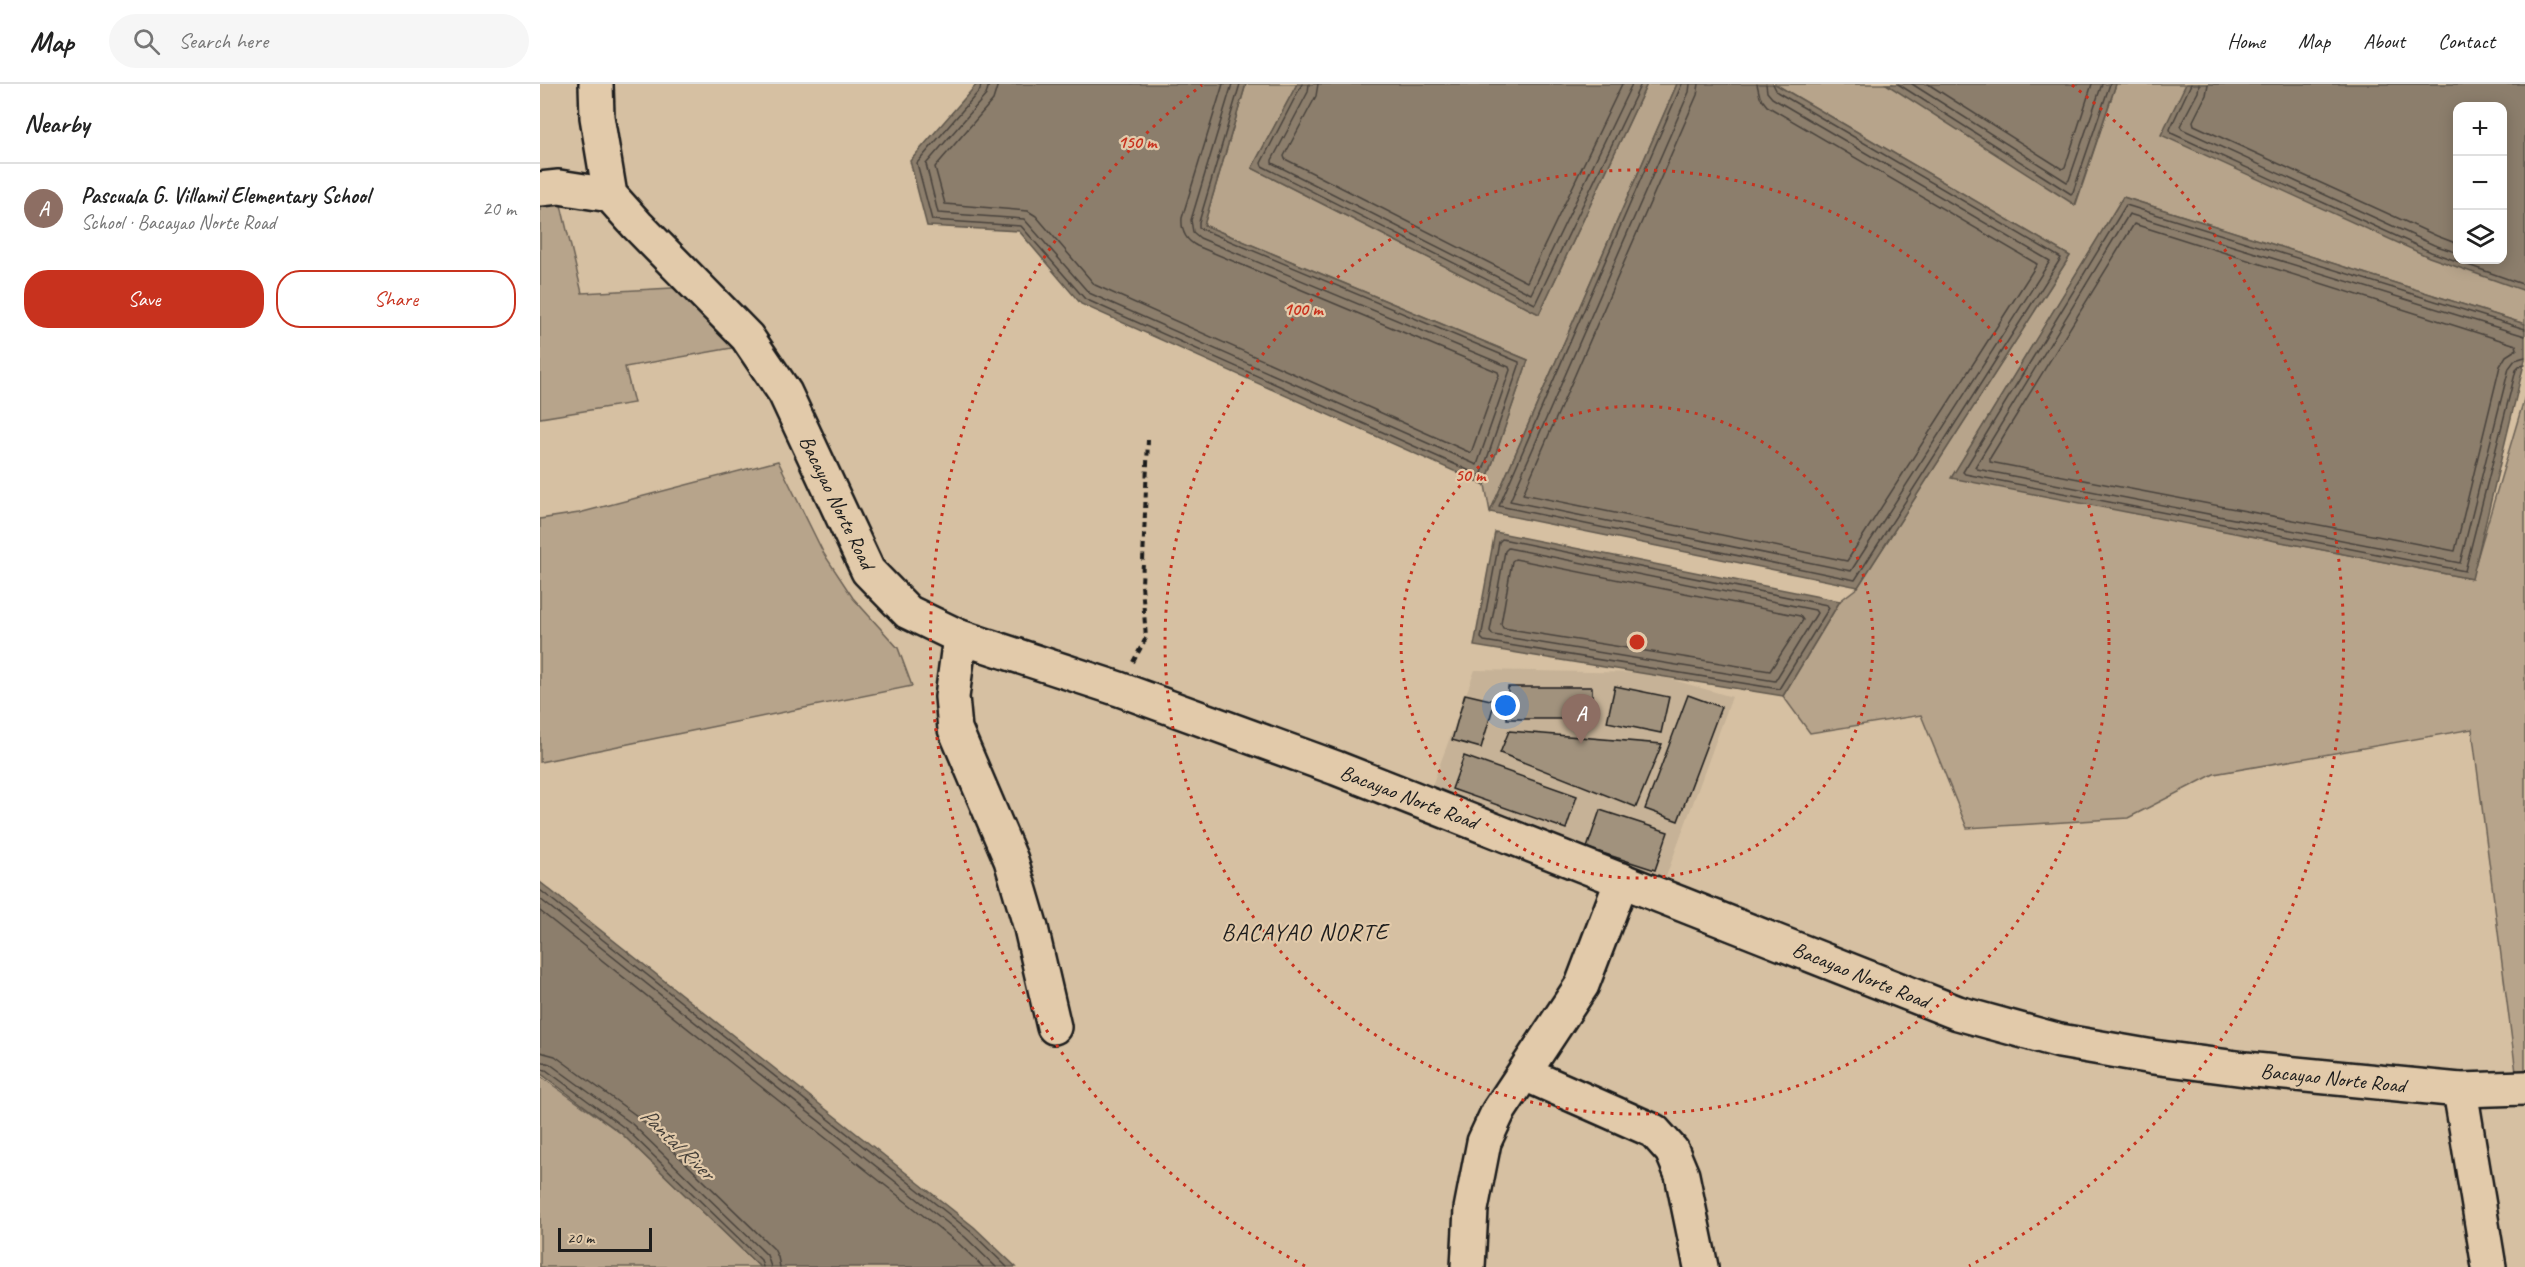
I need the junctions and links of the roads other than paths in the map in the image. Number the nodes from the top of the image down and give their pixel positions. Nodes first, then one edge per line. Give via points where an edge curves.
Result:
1 (596, 84) edge
2 (540, 189) edge
3 (610, 195) junction
4 (960, 637) junction
5 (1622, 880) junction
6 (1054, 1027) dead end
7 (1525, 1074) junction
8 (2525, 1088) edge
9 (2460, 1090) junction
10 (1468, 1267) edge
11 (1701, 1267) edge
12 (2488, 1267) edge

1 - 3 street via 597,117
2 - 3 street via 559,187
3 - 4 street, Bacayao Norte Road via 747,337 779,384 868,572 908,612
4 - 5 street, Bacayao Norte Road via 1119,689 1336,768
4 - 6 street via 952,697 955,729 1011,860
5 - 7 street via 1582,985
5 - 9 street, Bacayao Norte Road via 1958,1013 2060,1041 2245,1069
7 - 10 street via 1498,1112 1484,1142 1471,1209
7 - 11 street via 1654,1131 1672,1151 1682,1175
8 - 9 street, Bacayao Norte Road
9 - 12 street

